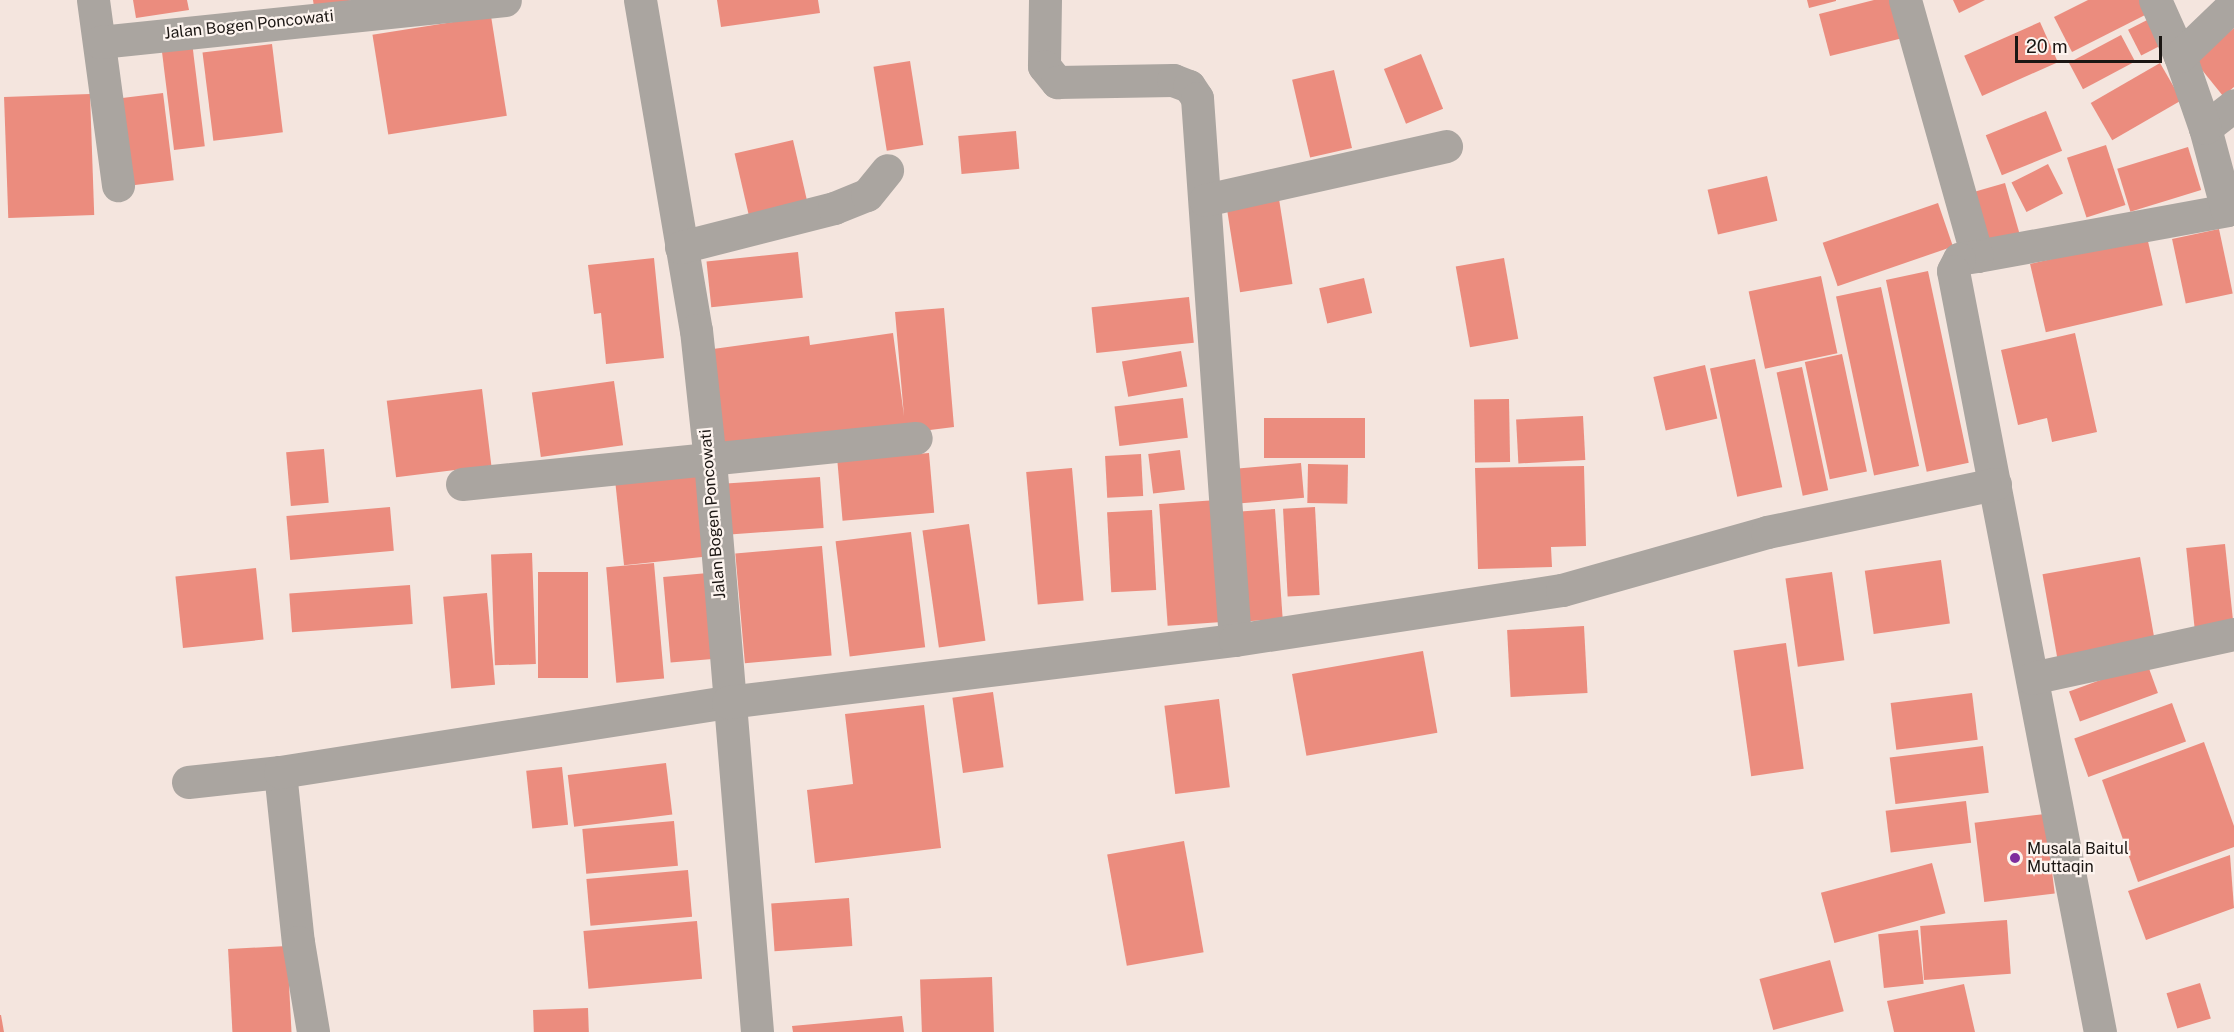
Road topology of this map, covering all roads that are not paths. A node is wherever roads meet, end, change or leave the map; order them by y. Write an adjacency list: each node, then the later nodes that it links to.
1 (93, 0): 9 (street)
2 (505, 0): 8 (street, Jalan Bogen Poncowati)
3 (640, 0): 17 (street, Jalan Bogen Poncowati)
4 (1046, 0): 16 (street)
5 (1905, 0): 18 (street)
6 (2155, 0): 10 (street)
7 (2234, 4): 10 (street)
8 (284, 10): 9 (street, Jalan Bogen Poncowati)
9 (100, 42): 15 (street)
10 (2180, 56): 12 (street)
11 (2234, 105): 12 (street)
12 (2205, 128): 18 (street)
13 (1446, 146): 16 (street)
14 (887, 170): 17 (street)
15 (118, 185)
16 (1204, 200): 24 (street)
17 (681, 247): 20 (street, Jalan Bogen Poncowati)
18 (1977, 256): 21 (street)
19 (916, 438): 20 (street)
20 (710, 460): 22 (street); 26 (street, Jalan Bogen Poncowati)
21 (1995, 483): 24 (street); 25 (street)
22 (462, 484)
23 (2234, 633): 25 (street)
24 (1235, 640): 26 (street)
25 (2032, 678): 31 (street)
26 (728, 702): 27 (street); 30 (street, Jalan Bogen Poncowati)
27 (280, 772): 28 (street); 29 (street)
28 (188, 782)
29 (313, 1032)
30 (757, 1032)
31 (2100, 1032)

